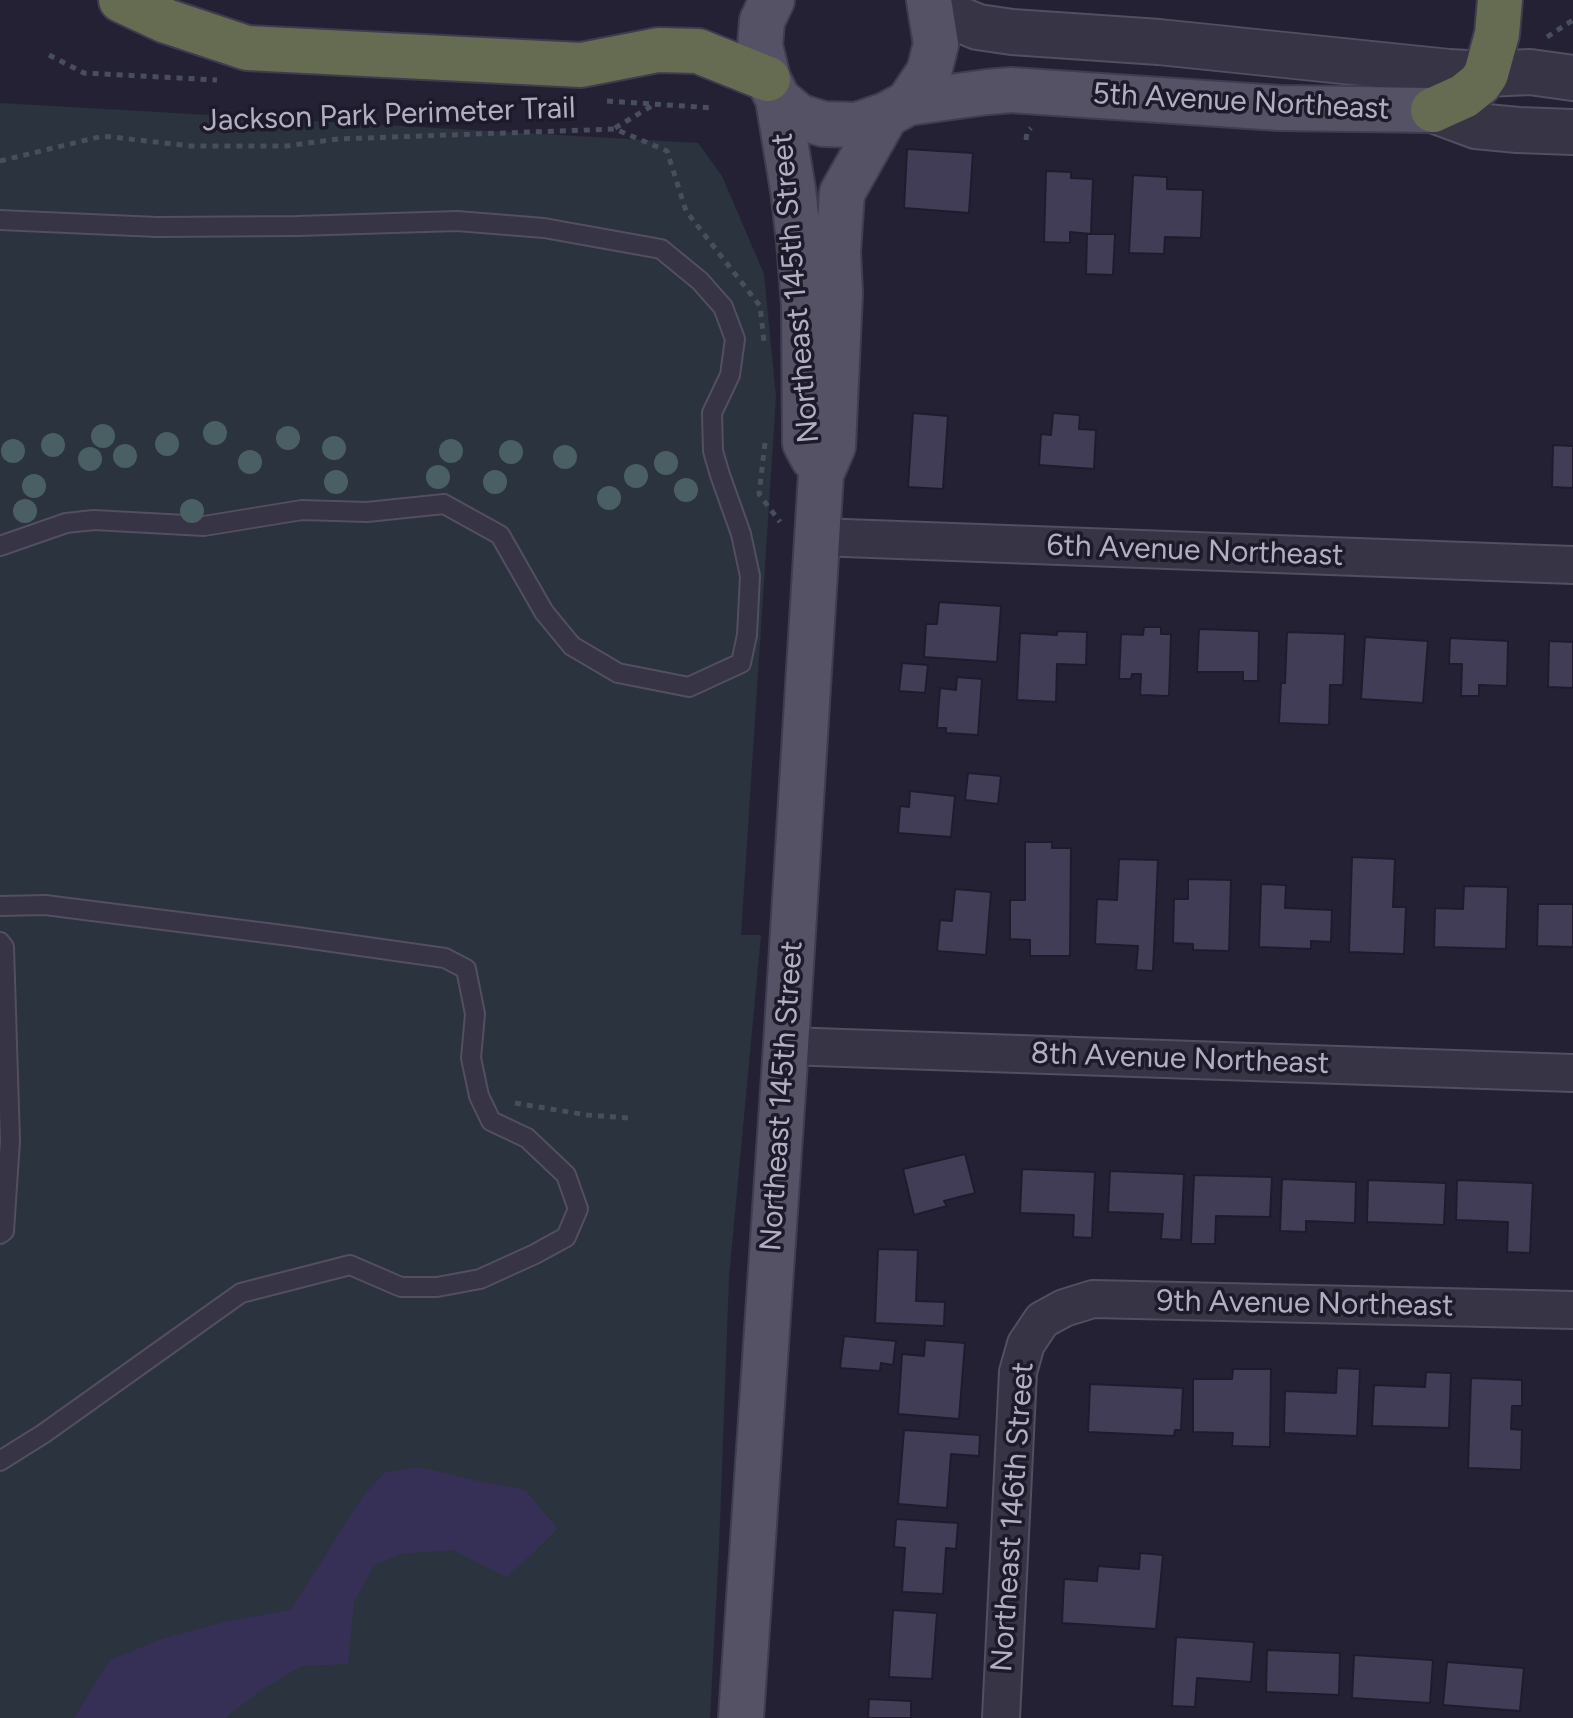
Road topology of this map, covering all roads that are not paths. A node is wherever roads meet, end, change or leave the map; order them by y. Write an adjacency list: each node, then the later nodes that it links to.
1 (121, 0): 7 (highway)
2 (772, 0): 7 (main road, Northeast 145th Street)
3 (1500, 0): 5 (highway)
4 (930, 4): 5 (street, 5th Avenue Northeast); 8 (main road, Northeast 145th Street)
5 (1486, 74): 6 (street, 5th Avenue Northeast); 9 (highway)
6 (1573, 78)
7 (773, 89): 8 (main road, 5th Avenue Northeast); 12 (main road, Northeast 145th Street)
8 (897, 109): 9 (main road, 5th Avenue Northeast); 12 (main road, Northeast 145th Street)
9 (1433, 110): 10 (street, 5th Avenue Northeast)
10 (1573, 132)
11 (0, 220): 14 (lane)
12 (821, 474): 13 (main road, Northeast 145th Street)
13 (818, 537): 15 (street, 6th Avenue Northeast); 18 (main road, Northeast 145th Street)
14 (0, 546)
15 (1573, 565)
16 (0, 906): 23 (lane)
17 (0, 942): 20 (lane)
18 (786, 1046): 19 (street, 8th Avenue Northeast); 24 (main road, Northeast 145th Street)
19 (1573, 1073)
20 (0, 1234)
21 (1573, 1310): 22 (street, 9th Avenue Northeast)
22 (1042, 1320): 25 (street, Northeast 146th Street)
23 (0, 1461)
24 (741, 1718)
25 (1001, 1718)

